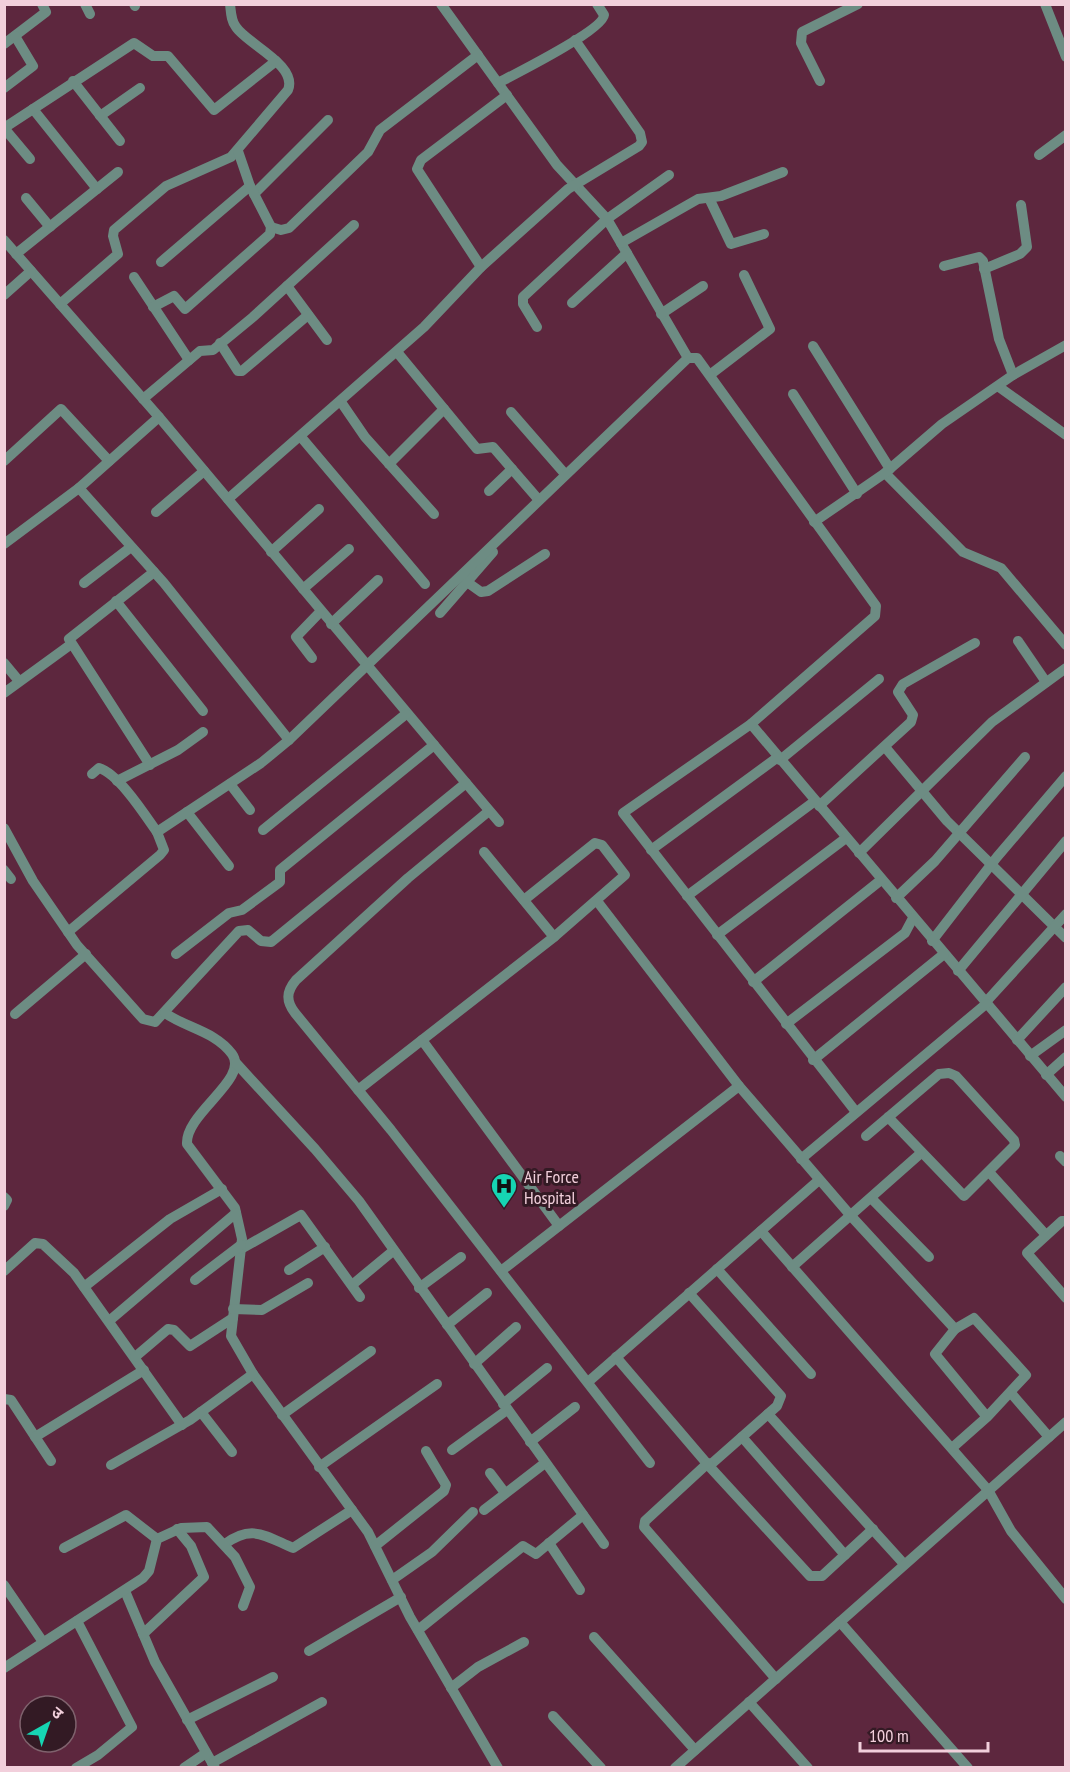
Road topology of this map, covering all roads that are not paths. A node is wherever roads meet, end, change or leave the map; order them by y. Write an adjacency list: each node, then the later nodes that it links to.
1 (230, 4): 12 (street)
2 (441, 4): 10 (street)
3 (597, 4): 8 (street)
4 (858, 4): 14 (street)
5 (1045, 4): 11 (street)
6 (42, 5): 7 (street)
7 (15, 36): 9 (street); 16 (street)
8 (575, 40): 15 (street); 31 (street)
9 (4, 44)
10 (478, 55): 15 (street); 40 (street)
11 (1065, 57)
12 (276, 61): 13 (street); 25 (street)
13 (73, 81): 19 (street); 20 (street)
14 (820, 81)
15 (498, 83): 18 (street)
16 (4, 88)
17 (140, 88): 20 (street)
18 (507, 95): 31 (street); 48 (street)
19 (33, 109): 22 (street); 32 (street)
20 (100, 116): 24 (street)
21 (328, 120): 33 (street)
22 (4, 128): 27 (street)
23 (1065, 135): 26 (street)
24 (120, 141)
25 (238, 151): 33 (street); 57 (street)
26 (1038, 155)
27 (30, 159)
28 (783, 171): 35 (street)
29 (118, 172): 32 (street)
30 (669, 175): 37 (street)
31 (575, 186): 37 (street); 48 (street)
32 (97, 189): 39 (street)
33 (252, 190): 40 (street); 46 (street)
34 (26, 198): 39 (street)
35 (709, 198): 41 (street); 43 (street)
36 (1021, 205): 49 (street)
37 (607, 219): 43 (street); 61 (street)
38 (354, 225): 53 (street)
39 (50, 227): 45 (street)
40 (272, 227): 58 (street)
41 (764, 234)
42 (4, 240): 45 (street)
43 (621, 243): 44 (street)
44 (627, 253): 56 (street); 59 (street)
45 (16, 254): 50 (street)
46 (160, 262)
47 (944, 266): 49 (street)
48 (481, 267): 66 (street)
49 (984, 269): 70 (street)
50 (31, 271): 55 (street); 57 (street)
51 (744, 274): 69 (street)
52 (134, 277): 58 (street)
53 (287, 286): 60 (street); 63 (street)
54 (703, 286): 59 (street)
55 (4, 295)
56 (572, 303)
57 (60, 304): 73 (street)
58 (153, 307): 68 (street)
59 (661, 314): 67 (street)
60 (308, 315): 62 (street); 63 (street)
61 (537, 327)
62 (327, 340)
63 (220, 343): 68 (street)
64 (1065, 345): 70 (street)
65 (813, 346): 85 (street)
66 (397, 352): 74 (street); 75 (street)
67 (688, 358): 69 (street); 86 (street)
68 (189, 360): 73 (street)
69 (711, 375): 95 (street)
70 (1013, 375): 71 (street)
71 (999, 387): 78 (street); 85 (street)
72 (793, 394): 89 (street)
73 (143, 399): 77 (street)
74 (341, 402): 79 (street); 82 (street)
75 (444, 409): 82 (street); 83 (street)
76 (511, 412): 86 (street)
77 (159, 417): 81 (street); 84 (street)
78 (1065, 435)
79 (301, 437): 90 (street); 106 (street)
80 (4, 461): 81 (street)
81 (109, 461): 87 (street)
82 (390, 464): 94 (street)
83 (512, 469): 88 (street); 91 (street)
84 (204, 471): 90 (street); 93 (street)
85 (887, 471): 89 (street); 115 (street)
86 (565, 474): 91 (street)
87 (79, 488): 97 (street); 98 (street)
88 (489, 491)
89 (857, 494): 95 (street)
90 (228, 499): 100 (street)
91 (538, 499): 118 (street)
92 (319, 509): 100 (street)
93 (156, 512)
94 (434, 514)
95 (814, 522): 126 (street)
96 (503, 540): 104 (street)
97 (4, 544)
98 (131, 546): 102 (street); 105 (street)
99 (350, 549): 107 (street)
100 (271, 552): 107 (street)
101 (545, 554): 104 (street)
102 (154, 572): 108 (street); 128 (street)
103 (378, 580): 111 (street)
104 (467, 582): 110 (street)
105 (84, 583)
106 (425, 584)
107 (303, 589): 109 (street)
108 (116, 601): 114 (street); 124 (street)
109 (321, 611): 111 (street); 116 (street)
110 (440, 613)
111 (331, 624): 118 (street)
112 (1018, 641): 122 (street)
113 (975, 643): 130 (street)
114 (70, 645): 121 (street); 133 (street)
115 (1065, 645)
116 (312, 658)
117 (4, 663): 121 (street)
118 (367, 666): 125 (street); 128 (street)
119 (1065, 668): 122 (street)
120 (879, 679): 132 (street)
121 (19, 681): 123 (street)
122 (1046, 682): 139 (street)
123 (4, 693)
124 (203, 711)
125 (406, 714): 129 (street); 146 (street)
126 (751, 724): 132 (street); 151 (street)
127 (203, 732): 133 (street)
128 (289, 740): 138 (street)
129 (434, 746): 137 (street); 171 (street)
130 (885, 747): 139 (street); 140 (street)
131 (1025, 757): 148 (street)
132 (779, 758): 140 (street); 151 (street)
133 (150, 765): 136 (street)
134 (92, 774): 136 (street)
135 (1065, 776): 154 (street)
136 (117, 781): 147 (street)
137 (466, 783): 142 (street); 177 (street)
138 (230, 784): 141 (street); 143 (street)
139 (922, 790): 148 (street); 153 (street)
140 (817, 803): 149 (street); 158 (street)
141 (250, 810)
142 (489, 811): 144 (street); 189 (street)
143 (187, 812): 147 (street); 155 (street)
144 (499, 822)
145 (4, 828): 165 (street)
146 (263, 830)
147 (157, 832): 165 (street)
148 (958, 833): 154 (street); 159 (street)
149 (846, 838): 153 (street); 166 (street)
150 (1065, 841): 157 (street)
151 (651, 850): 158 (street)
152 (484, 852): 160 (street)
153 (859, 854): 156 (street)
154 (990, 866): 157 (street); 169 (street)
155 (229, 867)
156 (881, 880): 159 (street); 174 (street)
157 (1020, 894): 164 (street); 173 (street)
158 (687, 896): 166 (street)
159 (896, 898): 163 (street)
160 (524, 900): 161 (street); 167 (street)
161 (597, 901): 167 (street); 188 (street)
162 (1065, 914): 164 (street)
163 (913, 918): 169 (street); 179 (street)
164 (1054, 927): 168 (street); 176 (street)
165 (68, 932): 170 (street)
166 (717, 935): 174 (street)
167 (554, 937): 181 (street)
168 (1065, 938)
169 (932, 941): 172 (street)
170 (86, 954): 177 (street); 178 (street)
171 (177, 954)
172 (944, 954): 173 (street); 185 (street)
173 (958, 970): 176 (street)
174 (753, 982): 179 (street)
175 (1065, 987): 182 (street)
176 (986, 1003): 182 (street); 191 (street)
177 (165, 1013): 186 (street)
178 (15, 1014)
179 (786, 1024): 185 (street)
180 (1065, 1030): 183 (street)
181 (422, 1040): 189 (street); 205 (street)
182 (1017, 1040): 183 (street)
183 (1030, 1056): 187 (street)
184 (1065, 1058): 187 (street)
185 (813, 1060): 191 (street)
186 (236, 1063): 198 (street); 210 (street)
187 (1046, 1075): 190 (street)
188 (739, 1086): 195 (street); 205 (street)
189 (358, 1090): 217 (street)
190 (1065, 1098)
191 (856, 1112): 195 (street)
192 (888, 1117): 193 (street); 194 (street); 196 (street)
193 (866, 1136)
194 (921, 1153): 196 (street); 200 (street)
195 (801, 1159): 197 (street)
196 (989, 1172): 207 (street)
197 (819, 1180): 203 (street); 206 (street)
198 (222, 1189): 202 (street); 221 (street)
199 (4, 1197): 201 (street)
200 (871, 1198): 203 (street); 212 (street)
201 (4, 1206)
202 (236, 1213): 208 (street); 228 (street)
203 (851, 1216): 213 (street); 231 (street)
204 (1065, 1221): 207 (street)
205 (559, 1226): 217 (street)
206 (760, 1231): 213 (street); 214 (street)
207 (1046, 1235): 226 (street)
208 (241, 1247): 209 (street); 218 (street); 227 (street)
209 (325, 1247): 215 (street); 220 (street)
210 (393, 1251): 220 (street); 222 (street)
211 (460, 1257): 222 (street)
212 (929, 1257)
213 (792, 1268): 256 (street)
214 (717, 1269): 224 (street); 239 (street)
215 (289, 1270)
216 (4, 1271): 221 (street)
217 (501, 1272): 240 (street)
218 (195, 1280)
219 (308, 1283): 227 (street)
220 (352, 1285): 225 (street)
221 (84, 1287): 228 (street)
222 (419, 1288): 229 (street)
223 (487, 1293): 229 (street)
224 (689, 1293): 234 (street); 247 (street)
225 (360, 1297)
226 (1065, 1298)
227 (233, 1314): 233 (street); 238 (street)
228 (109, 1321): 233 (street)
229 (447, 1326): 235 (street)
230 (516, 1327): 235 (street)
231 (955, 1329): 242 (street); 249 (street)
232 (371, 1351): 248 (street)
233 (135, 1357): 237 (street)
234 (616, 1357): 240 (street); 264 (street)
235 (474, 1364): 244 (street)
236 (547, 1368): 244 (street)
237 (144, 1370): 251 (street); 252 (street)
238 (253, 1374): 246 (street); 248 (street)
239 (811, 1374)
240 (588, 1382): 262 (street)
241 (437, 1384): 265 (street)
242 (1011, 1393): 249 (street); 254 (street)
243 (4, 1399): 252 (street)
244 (505, 1407): 255 (street); 257 (street)
245 (575, 1407): 255 (street)
246 (201, 1412): 251 (street); 259 (street)
247 (768, 1414): 253 (street); 272 (street)
248 (282, 1415): 265 (street)
249 (987, 1417): 256 (street)
250 (1065, 1422): 254 (street)
251 (182, 1425): 263 (street)
252 (35, 1437): 260 (street)
253 (742, 1437): 264 (street); 279 (street)
254 (1048, 1437): 267 (street)
255 (530, 1442): 261 (street)
256 (952, 1448): 267 (street)
257 (452, 1450)
258 (426, 1451): 277 (street)
259 (232, 1452)
260 (51, 1461)
261 (545, 1463): 268 (street); 270 (street)
262 (650, 1463)
263 (111, 1465)
264 (709, 1465): 279 (street); 298 (street)
265 (319, 1467): 269 (street)
266 (490, 1473): 268 (street)
267 (988, 1490): 280 (street); 286 (street)
268 (505, 1493): 281 (street)
269 (351, 1510): 275 (street); 277 (street)
270 (583, 1515): 274 (street); 276 (street)
271 (177, 1529): 273 (street); 275 (street); 291 (street)
272 (873, 1529): 279 (street); 280 (street)
273 (157, 1539): 278 (street); 284 (street)
274 (549, 1543): 283 (street); 290 (street)
275 (225, 1544): 287 (street)
276 (604, 1544)
277 (375, 1546): 281 (street)
278 (64, 1548)
279 (845, 1555)
280 (904, 1564): 289 (street)
281 (392, 1580): 285 (street)
282 (4, 1585): 293 (street)
283 (580, 1590)
284 (125, 1591): 288 (street); 291 (street)
285 (400, 1597): 290 (street); 295 (street)
286 (1065, 1599)
287 (243, 1606)
288 (77, 1621): 293 (street); 308 (street)
289 (840, 1622): 298 (street); 307 (street)
290 (418, 1630): 299 (street)
291 (143, 1634): 303 (street)
292 (594, 1637): 304 (street)
293 (43, 1642): 296 (street)
294 (524, 1642): 299 (street)
295 (309, 1651)
296 (4, 1668)
297 (273, 1677): 303 (street)
298 (776, 1679): 301 (street)
299 (451, 1688): 310 (street)
300 (322, 1702): 306 (street)
301 (749, 1702): 304 (street); 313 (street)
302 (553, 1716): 311 (street)
303 (187, 1720): 305 (street)
304 (695, 1750): 312 (street)
305 (206, 1752): 306 (street); 309 (street)
306 (214, 1765)
307 (961, 1765)
308 (75, 1767)
309 (184, 1767)
310 (498, 1767)
311 (601, 1767)
312 (675, 1767)
313 (808, 1767)

